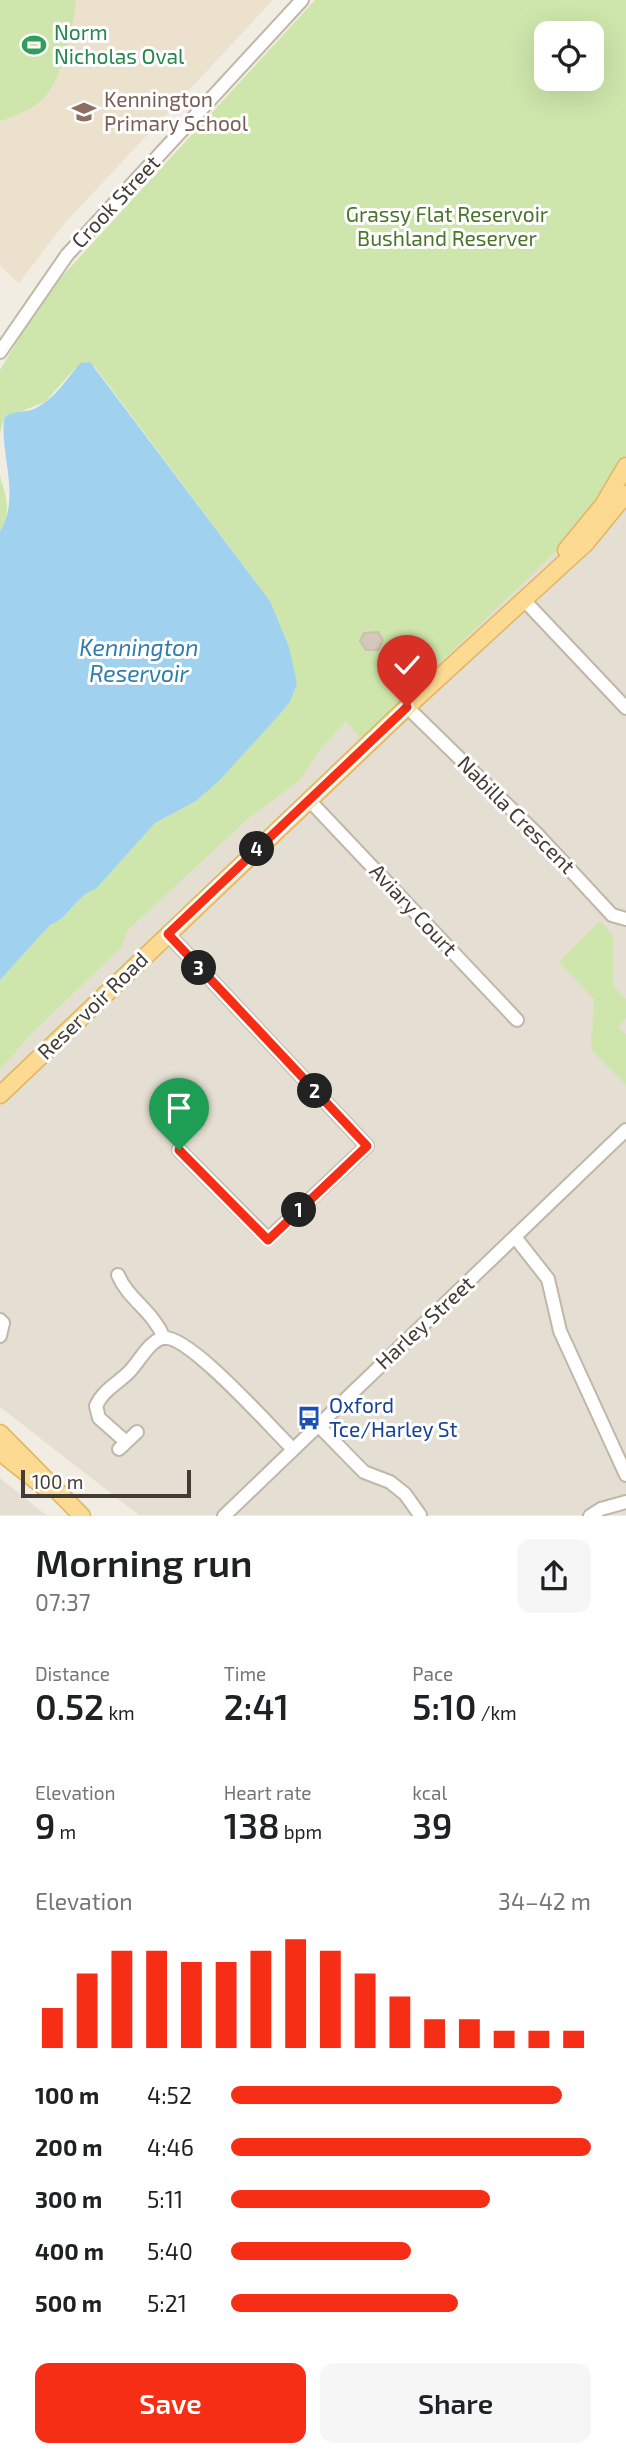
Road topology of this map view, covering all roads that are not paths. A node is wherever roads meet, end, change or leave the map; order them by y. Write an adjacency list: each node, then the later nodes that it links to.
1 (302, 0): 2 (street, Crook Street)
2 (0, 352)
3 (626, 468): 5 (main road, Reservoir Road)
4 (626, 494): 5 (main road, Reservoir Road)
5 (523, 599): 6 (main road, Reservoir Road); 7 (street)
6 (407, 707): 8 (main road, Reservoir Road); 9 (street, Nabilla Crescent)
7 (626, 708)
8 (309, 800): 10 (main road, Reservoir Road); 11 (street, Aviary Court)
9 (626, 919)
10 (168, 934): 12 (main road, Reservoir Road); 14 (street)
11 (517, 1020)
12 (0, 1096)
13 (624, 1136): 15 (street, Harley Street)
14 (179, 1150)
15 (515, 1237): 20 (street, Harley Street); 25 (street)
16 (118, 1275): 19 (street)
17 (0, 1320): 18 (street)
18 (0, 1336)
19 (164, 1338): 21 (street); 23 (street)
20 (317, 1424): 23 (street, Harley Street); 27 (street)
21 (137, 1432)
22 (0, 1433): 28 (main road)
23 (292, 1448): 29 (street, Harley Street)
24 (0, 1452): 28 (main road)
25 (626, 1475)
26 (626, 1502): 30 (street)
27 (423, 1513)
28 (80, 1516)
29 (224, 1516)
30 (590, 1516)

